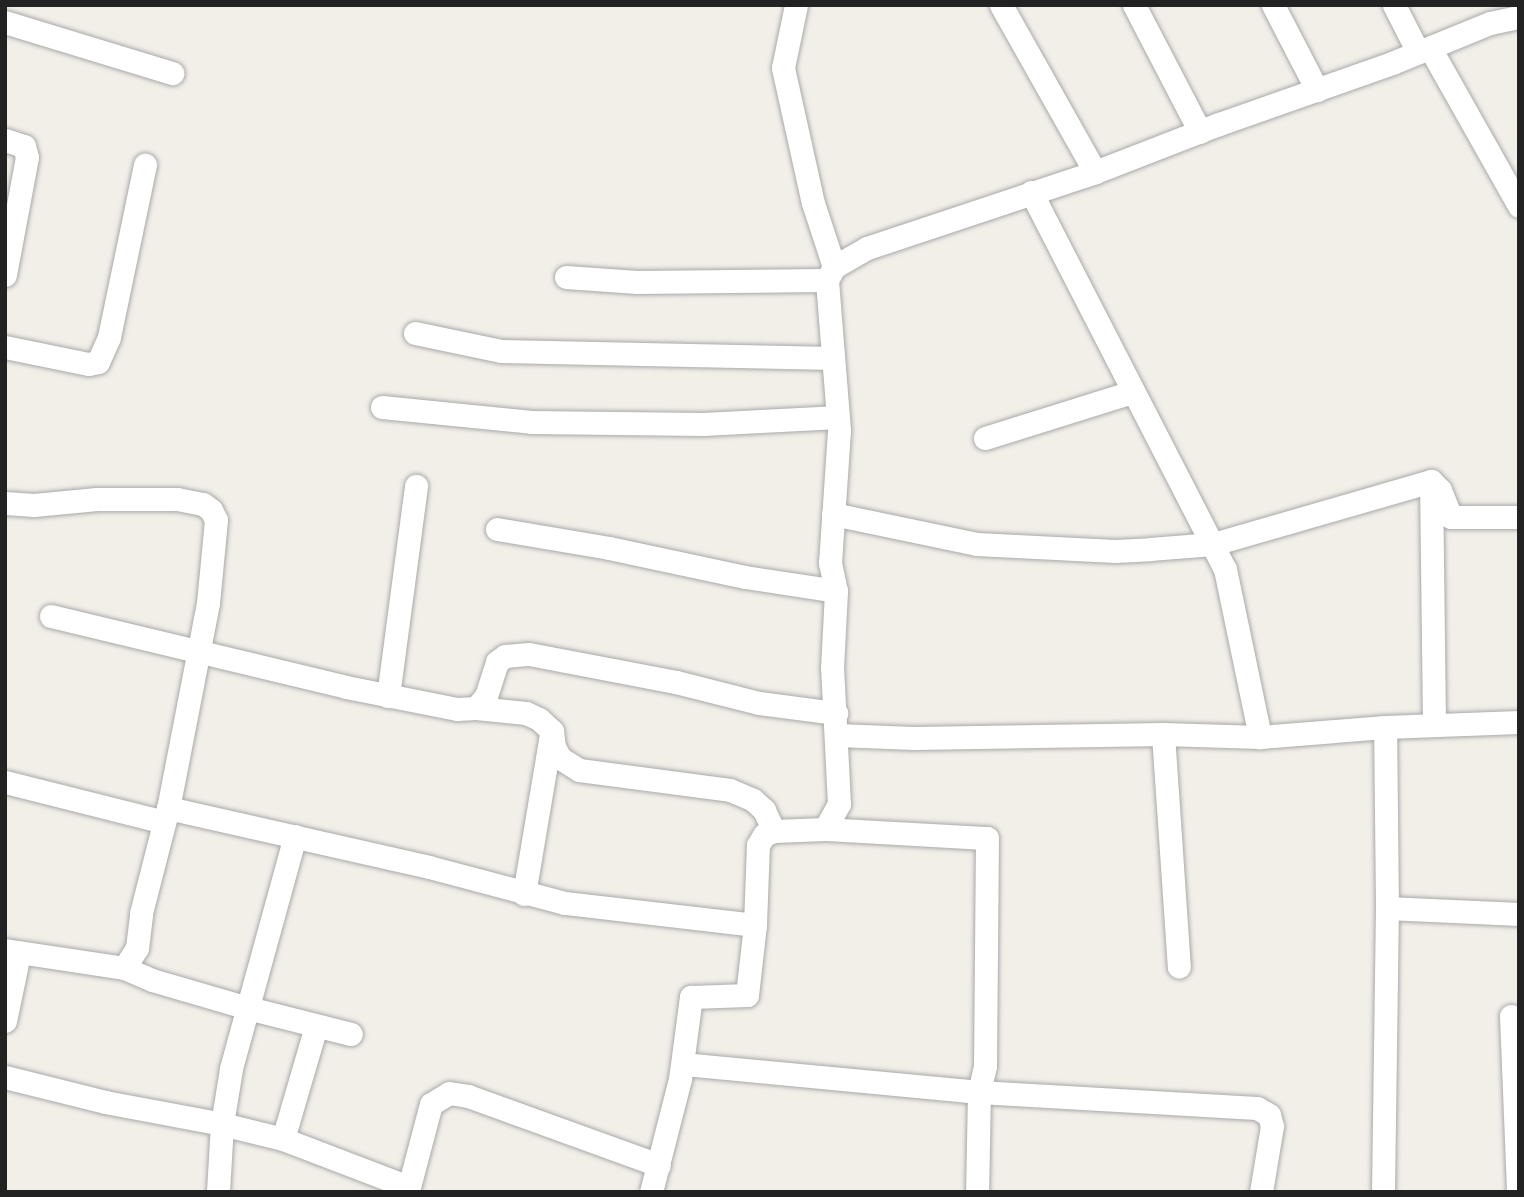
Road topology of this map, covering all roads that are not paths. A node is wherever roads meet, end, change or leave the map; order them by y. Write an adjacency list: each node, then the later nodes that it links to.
1 (796, 5): 17 (street)
2 (1001, 5): 14 (street)
3 (1135, 5): 11 (street)
4 (1273, 5): 10 (street)
5 (1394, 5): 8 (street)
6 (1519, 17): 8 (street)
7 (5, 22): 9 (street)
8 (1424, 50): 10 (street); 16 (street)
9 (172, 73)
10 (1317, 90): 11 (street)
11 (1199, 132): 14 (street)
12 (5, 140): 18 (street)
13 (145, 165): 21 (street)
14 (1095, 173): 15 (street)
15 (1031, 192): 17 (street); 23 (street)
16 (1519, 206)
17 (831, 274): 19 (street); 22 (street)
18 (5, 275)
19 (566, 277)
20 (415, 333): 22 (street)
21 (5, 347)
22 (833, 358): 25 (street)
23 (1132, 392): 26 (street); 33 (street)
24 (382, 407): 25 (street)
25 (838, 417): 30 (street)
26 (985, 438)
27 (1432, 481): 31 (street); 33 (street); 41 (street)
28 (416, 486): 37 (street)
29 (5, 503): 36 (street)
30 (832, 514): 33 (street); 34 (street)
31 (1519, 517)
32 (497, 529): 34 (street)
33 (1213, 544): 45 (street)
34 (836, 591): 40 (street)
35 (51, 616): 36 (street)
36 (200, 652): 37 (street); 47 (street)
37 (388, 696): 38 (street)
38 (476, 708): 40 (street); 43 (street)
39 (1519, 722): 41 (street)
40 (836, 724): 44 (street); 48 (street)
41 (1434, 724): 42 (street)
42 (1385, 727): 45 (street); 52 (street)
43 (552, 731): 49 (street); 51 (street)
44 (1163, 734): 45 (street); 56 (street)
45 (1260, 737)
46 (5, 782): 47 (street)
47 (166, 815): 50 (street); 57 (street)
48 (825, 829): 49 (street); 65 (street)
49 (774, 831): 54 (street)
50 (295, 836): 51 (street); 58 (street)
51 (524, 894): 54 (street)
52 (1387, 908): 53 (street); 74 (street)
53 (1519, 914)
54 (755, 925): 63 (street)
55 (12, 952): 57 (street); 60 (street)
56 (1179, 966)
57 (124, 968): 58 (street)
58 (248, 1008): 61 (street); 66 (street)
59 (1511, 1016): 75 (street)
60 (5, 1021)
61 (316, 1026): 62 (street); 67 (street)
62 (351, 1034)
63 (683, 1064): 65 (street); 68 (street)
64 (5, 1077): 66 (street)
65 (979, 1092): 70 (street); 73 (street)
66 (222, 1124): 67 (street); 71 (street)
67 (283, 1139): 69 (street)
68 (659, 1165): 69 (street); 72 (street)
69 (372, 1184)
70 (985, 1191)
71 (218, 1192)
72 (652, 1192)
73 (1261, 1192)
74 (1383, 1192)
75 (1518, 1192)

